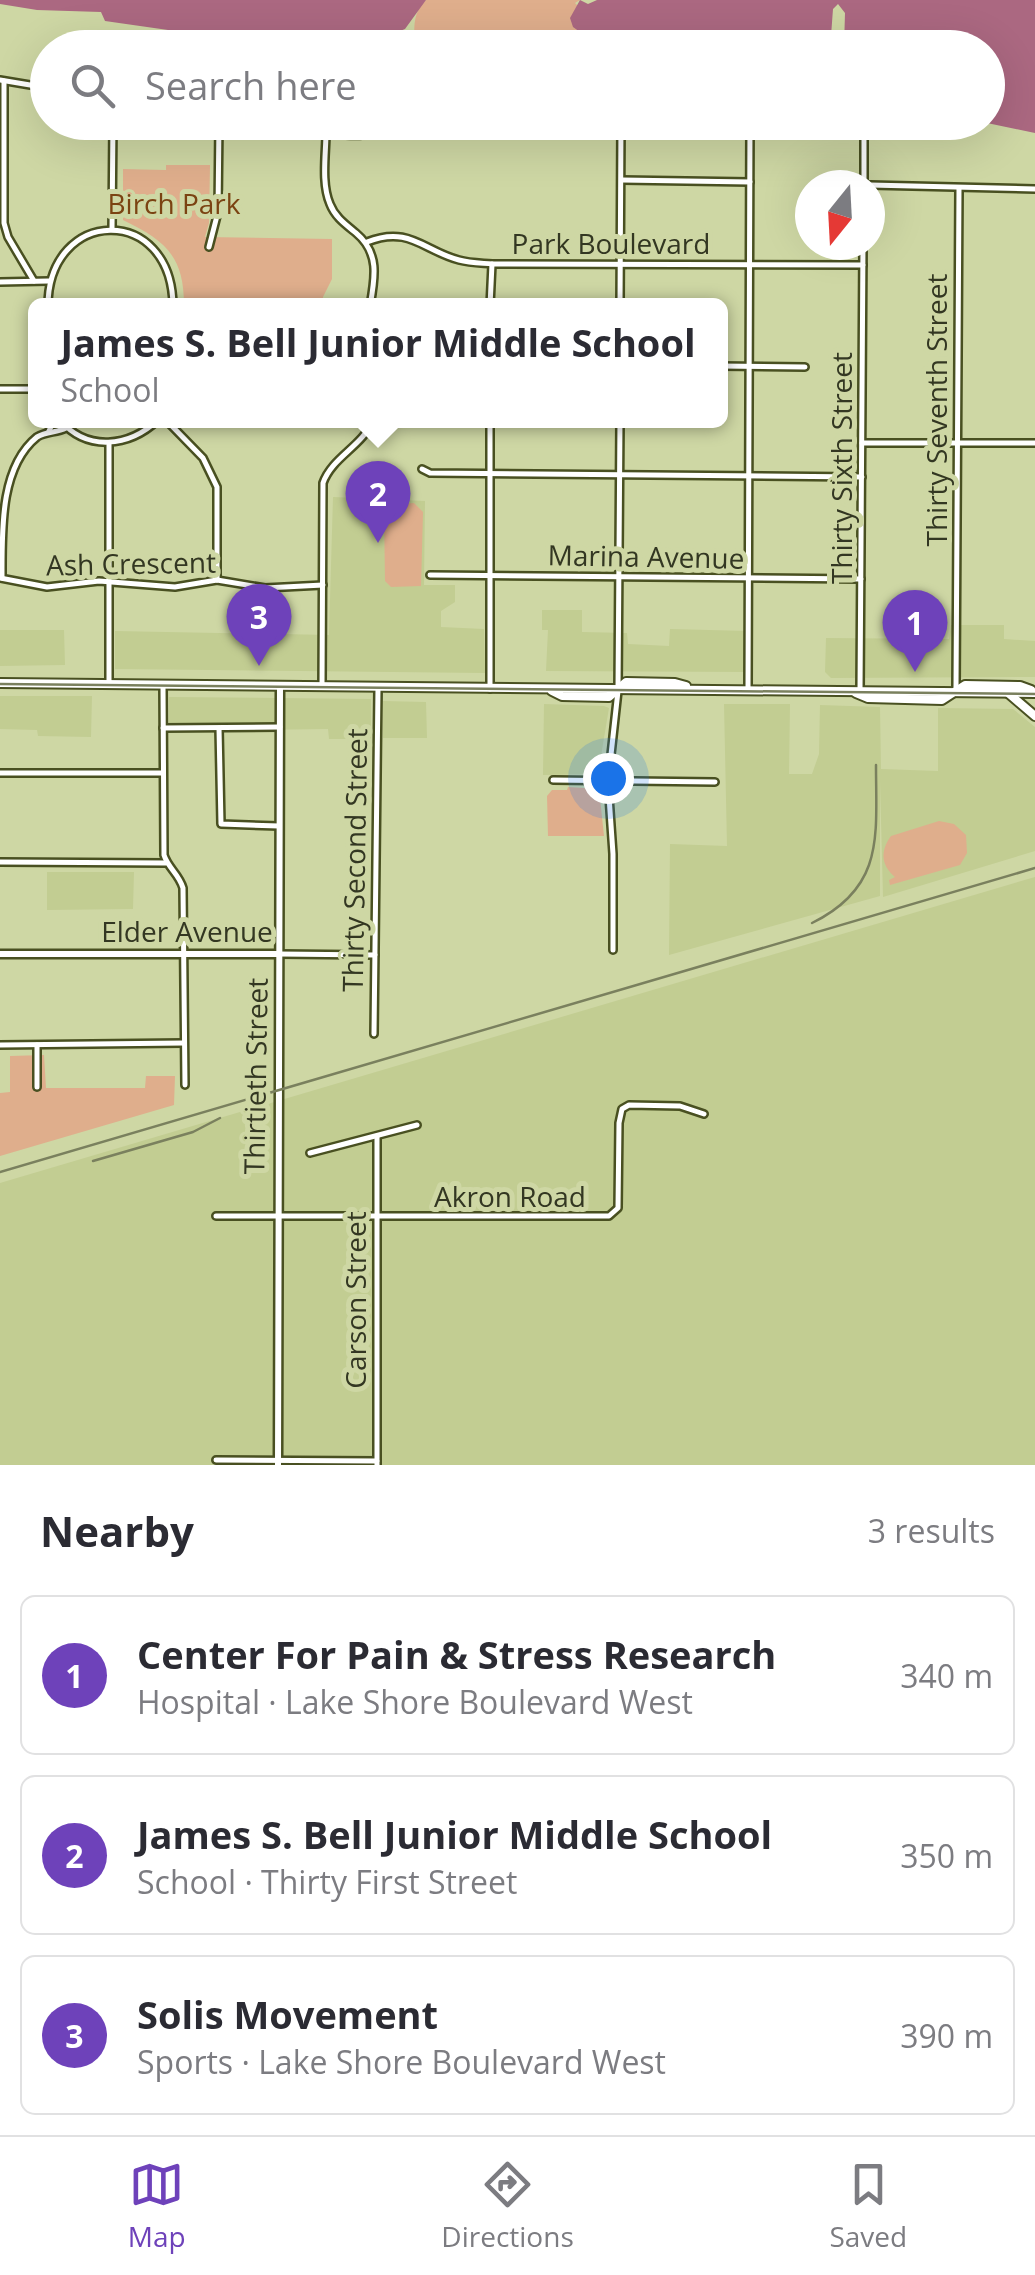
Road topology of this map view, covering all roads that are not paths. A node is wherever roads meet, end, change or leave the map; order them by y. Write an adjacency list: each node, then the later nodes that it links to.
1 (2, 80): 2 (street); 23 (street)
2 (30, 85)
3 (113, 140): 15 (street)
4 (220, 140): 17 (street)
5 (326, 140): 16 (street)
6 (621, 140): 10 (street)
7 (750, 140): 11 (street)
8 (865, 140): 9 (street)
9 (866, 170)
10 (622, 180): 11 (street); 21 (street)
11 (750, 182): 20 (street)
12 (885, 186): 13 (street)
13 (959, 188): 14 (street); 45 (street, Thirty Seventh Street)
14 (1035, 189)
15 (112, 229): 24 (street); 27 (street)
16 (366, 242): 19 (street, Park Boulevard); 28 (street)
17 (209, 247)
18 (863, 260): 22 (street, Thirty Sixth Street)
19 (492, 264): 21 (street, Park Boulevard); 29 (street)
20 (749, 264): 21 (street, Park Boulevard); 22 (street, Park Boulevard); 32 (street)
21 (621, 265): 30 (street)
22 (863, 265): 44 (street, Thirty Sixth Street)
23 (34, 281): 24 (street); 25 (street)
24 (50, 281): 26 (street)
25 (0, 282)
26 (49, 298)
27 (173, 298)
28 (371, 298)
29 (490, 298)
30 (620, 298)
31 (728, 366): 32 (street)
32 (749, 366): 33 (street); 51 (street)
33 (804, 367)
34 (0, 389): 35 (street)
35 (28, 389)
36 (50, 428): 43 (street)
37 (66, 428): 43 (street); 47 (street)
38 (148, 428): 47 (street)
39 (174, 428): 59 (street)
40 (369, 428): 61 (street)
41 (490, 428): 50 (street)
42 (620, 428): 49 (street)
43 (48, 431): 56 (street)
44 (862, 443): 45 (street); 52 (street, Thirty Sixth Street)
45 (957, 443): 46 (street); 72 (street, Thirty Seventh Street)
46 (1035, 443)
47 (109, 444): 60 (street)
48 (422, 469): 50 (street)
49 (620, 472): 50 (street); 51 (street); 55 (street)
50 (491, 473): 54 (street)
51 (748, 475): 52 (street); 57 (street)
52 (862, 477): 58 (street, Thirty Sixth Street)
53 (430, 576): 54 (street, Marina Avenue)
54 (489, 576): 55 (street, Marina Avenue); 68 (street)
55 (618, 576): 57 (street, Marina Avenue); 69 (street)
56 (1, 578): 60 (street, Ash Crescent)
57 (748, 579): 58 (street, Marina Avenue); 70 (street)
58 (861, 579): 71 (street, Thirty Sixth Street)
59 (216, 580): 60 (street, Ash Crescent); 61 (street, Ash Crescent)
60 (108, 582): 63 (street)
61 (323, 585): 66 (street)
62 (0, 683): 63 (main road)
63 (109, 684): 64 (main road)
64 (163, 685): 65 (main road); 77 (street)
65 (280, 686): 66 (main road); 76 (street, Thirtieth Street)
66 (322, 687): 67 (main road)
67 (378, 688): 68 (main road); 91 (street, Thirty Second Street)
68 (490, 689): 69 (main road)
69 (618, 689): 70 (main road); 82 (street)
70 (748, 690): 71 (main road)
71 (855, 691): 72 (main road)
72 (956, 692): 73 (main road); 74 (main road)
73 (1007, 692): 74 (main road); 75 (main road)
74 (1035, 692)
75 (1035, 716)
76 (280, 727): 78 (street); 84 (street, Thirtieth Street)
77 (162, 728): 78 (street); 80 (street)
78 (220, 728): 84 (street)
79 (0, 773): 80 (street)
80 (162, 773): 86 (street)
81 (553, 780): 82 (street)
82 (608, 782): 83 (street); 87 (street)
83 (715, 782)
84 (279, 826): 89 (street, Thirtieth Street)
85 (0, 862): 86 (street)
86 (166, 863): 90 (street)
87 (613, 950)
88 (0, 954): 90 (street, Elder Avenue)
89 (279, 954): 90 (street, Elder Avenue); 91 (street, Elder Avenue); 103 (street, Thirtieth Street)
90 (186, 955): 93 (street)
91 (375, 955): 92 (street, Thirty Second Street)
92 (374, 1034)
93 (184, 1043): 95 (street); 96 (street)
94 (0, 1044): 95 (street)
95 (36, 1044): 97 (street)
96 (184, 1085)
97 (37, 1087)
98 (704, 1114): 104 (street, Akron Road)
99 (417, 1124): 100 (street)
100 (377, 1136): 101 (street); 104 (street, Carson Street)
101 (310, 1153)
102 (216, 1216): 103 (street, Akron Road)
103 (277, 1216): 104 (street, Akron Road); 106 (street, Thirtieth Street)
104 (376, 1218): 107 (street, Carson Street)
105 (216, 1460): 106 (street)
106 (278, 1462): 107 (street)
107 (377, 1463)

